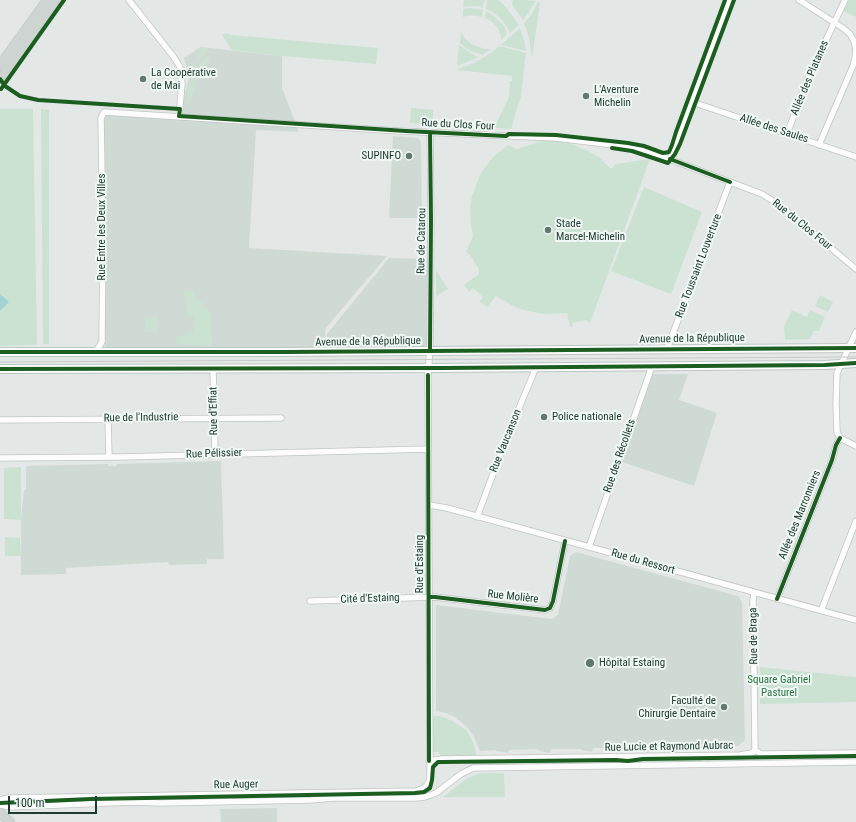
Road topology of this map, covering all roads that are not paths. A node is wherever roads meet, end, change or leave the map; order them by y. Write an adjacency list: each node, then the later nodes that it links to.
1 (47, 0): 8 (main road)
2 (57, 0): 9 (main road)
3 (130, 0): 12 (street)
4 (730, 0): 10 (street)
5 (800, 0): 7 (street)
6 (845, 0): 7 (street, Allée des Platanes)
7 (834, 23): 14 (street, Allée des Platanes); 15 (street)
8 (0, 64)
9 (0, 79)
10 (692, 102): 14 (street, Allée des Saules); 17 (street)
11 (104, 112): 12 (street, Rue du Clos Four); 21 (street, Rue Entre les Deux Villes)
12 (179, 116): 13 (street, Rue du Clos Four)
13 (430, 132): 17 (street, Rue du Clos Four); 24 (street, Rue de Catarou)
14 (787, 134): 15 (street, Allée des Saules)
15 (819, 145): 16 (street, Allée des Saules)
16 (856, 157)
17 (670, 159): 18 (street, Rue du Clos Four)
18 (730, 182): 19 (street, Rue du Clos Four); 23 (street, Rue Toussaint Louverture)
19 (856, 269)
20 (856, 332): 22 (street)
21 (102, 342): 25 (street); 26 (street)
22 (852, 348): 23 (main road, Avenue de la République); 30 (street)
23 (667, 349): 24 (main road, Avenue de la République)
24 (430, 350): 26 (main road, Avenue de la République); 29 (street, Rue de Catarou)
25 (96, 351): 26 (main road, Avenue de la République); 27 (main road, Avenue de la République)
26 (111, 351)
27 (0, 352)
28 (856, 363): 30 (main road)
29 (429, 364): 31 (main road); 33 (main road); 41 (street, Rue d'Estaing)
30 (841, 364): 32 (main road); 39 (street)
31 (533, 366): 32 (main road); 46 (street, Rue Vaucanson)
32 (652, 366): 49 (street, Rue des Récollets)
33 (213, 368): 34 (main road); 35 (street, Rue d'Effiat)
34 (0, 370)
35 (214, 418): 36 (street, Rue de l'Industrie); 37 (street, Rue de l'Industrie); 42 (street, Rue d'Effiat)
36 (281, 418)
37 (108, 419): 38 (street, Rue de l'Industrie); 43 (street)
38 (0, 420)
39 (840, 438): 40 (street); 52 (street, Allée des Marronniers)
40 (856, 446)
41 (428, 449): 42 (street, Rue Pélissier); 45 (street, Rue d'Estaing)
42 (215, 454): 43 (street, Rue Pélissier)
43 (109, 457): 44 (street, Rue Pélissier)
44 (0, 458)
45 (429, 505): 46 (street, Rue du Ressort); 51 (street, Rue d'Estaing)
46 (477, 517): 48 (street, Rue du Ressort)
47 (856, 521): 54 (street)
48 (565, 541): 49 (street, Rue du Ressort); 51 (street, Rue Molière)
49 (588, 547): 50 (street, Rue du Ressort)
50 (754, 593): 52 (street, Rue du Ressort); 56 (street, Rue de Braga)
51 (429, 597): 53 (street, Cité d'Estaing); 58 (street, Rue d'Estaing)
52 (777, 599): 54 (street, Rue du Ressort)
53 (310, 601)
54 (821, 611): 55 (street, Rue du Ressort)
55 (856, 620)
56 (755, 750): 57 (street, Rue Lucie et Raymond Aubrac); 58 (street, Rue Lucie et Raymond Aubrac)
57 (856, 753)
58 (429, 761): 60 (street, Rue Auger)
59 (856, 762): 61 (street)
60 (0, 800)
61 (0, 805)
62 (0, 813): 63 (main road)
63 (10, 822)

